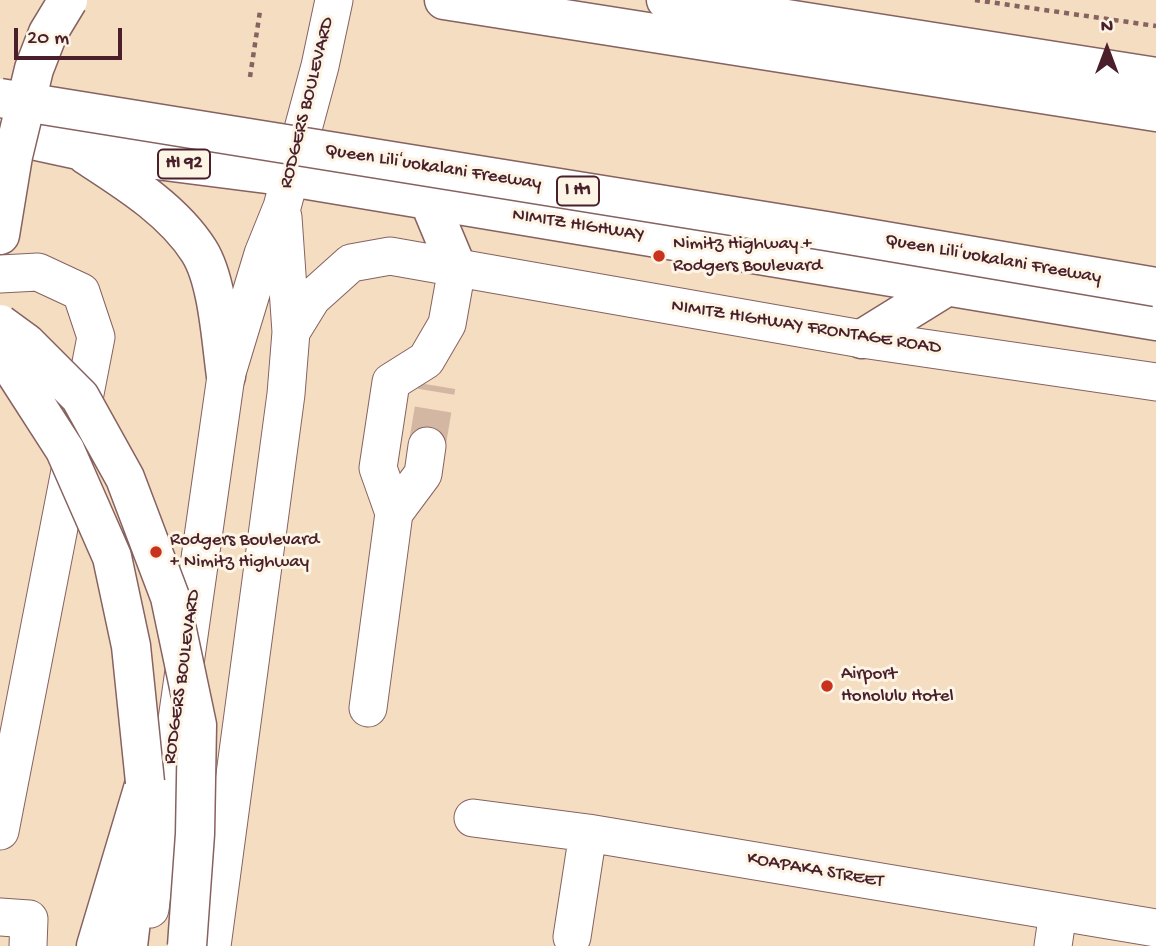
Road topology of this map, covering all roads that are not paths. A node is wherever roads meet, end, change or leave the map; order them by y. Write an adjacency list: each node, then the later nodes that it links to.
1 (68, 0): 12 (main road, bridge)
2 (334, 0): 10 (street, RODGERS BOULEVARD)
3 (444, 0): 7 (main road)
4 (666, 0): 5 (main road)
5 (1156, 77)
6 (0, 98): 16 (main road, Queen Liliʻuokalani Freeway / I H1, bridge)
7 (1156, 112)
8 (0, 133): 9 (main road, NIMITZ HIGHWAY / HI 92)
9 (78, 150): 10 (main road, NIMITZ HIGHWAY / HI 92); 22 (main road)
10 (286, 192): 11 (main road, NIMITZ HIGHWAY / HI 92); 19 (street, RODGERS BOULEVARD); 22 (street, RODGERS BOULEVARD)
11 (429, 201): 13 (main road); 15 (main road, NIMITZ HIGHWAY / HI 92)
12 (0, 235)
13 (457, 268): 19 (street, NIMITZ HIGHWAY FRONTAGE ROAD); 20 (street, NIMITZ HIGHWAY FRONTAGE ROAD); 25 (street)
14 (0, 274): 29 (street)
15 (946, 287): 17 (main road, NIMITZ HIGHWAY / HI 92); 20 (main road)
16 (1156, 287)
17 (1156, 321)
18 (0, 324): 39 (main road, bridge)
19 (291, 332): 40 (street, RODGERS BOULEVARD)
20 (862, 339): 23 (street, NIMITZ HIGHWAY FRONTAGE ROAD)
21 (0, 349): 27 (main road, bridge)
22 (226, 376): 38 (street, RODGERS BOULEVARD)
23 (1156, 382)
24 (427, 446): 25 (street)
25 (394, 513): 26 (street)
26 (369, 708)
27 (145, 782): 36 (main road); 37 (main road)
28 (473, 818): 30 (street, KOAPAKA STREET)
29 (0, 831)
30 (588, 833): 33 (street, KOAPAKA STREET); 34 (street)
31 (0, 917): 35 (street)
32 (1156, 928): 33 (street, KOAPAKA STREET)
33 (1056, 929)
34 (572, 936)
35 (29, 946)
36 (96, 946)
37 (128, 946)
38 (144, 946)
39 (187, 946)
40 (212, 946)

